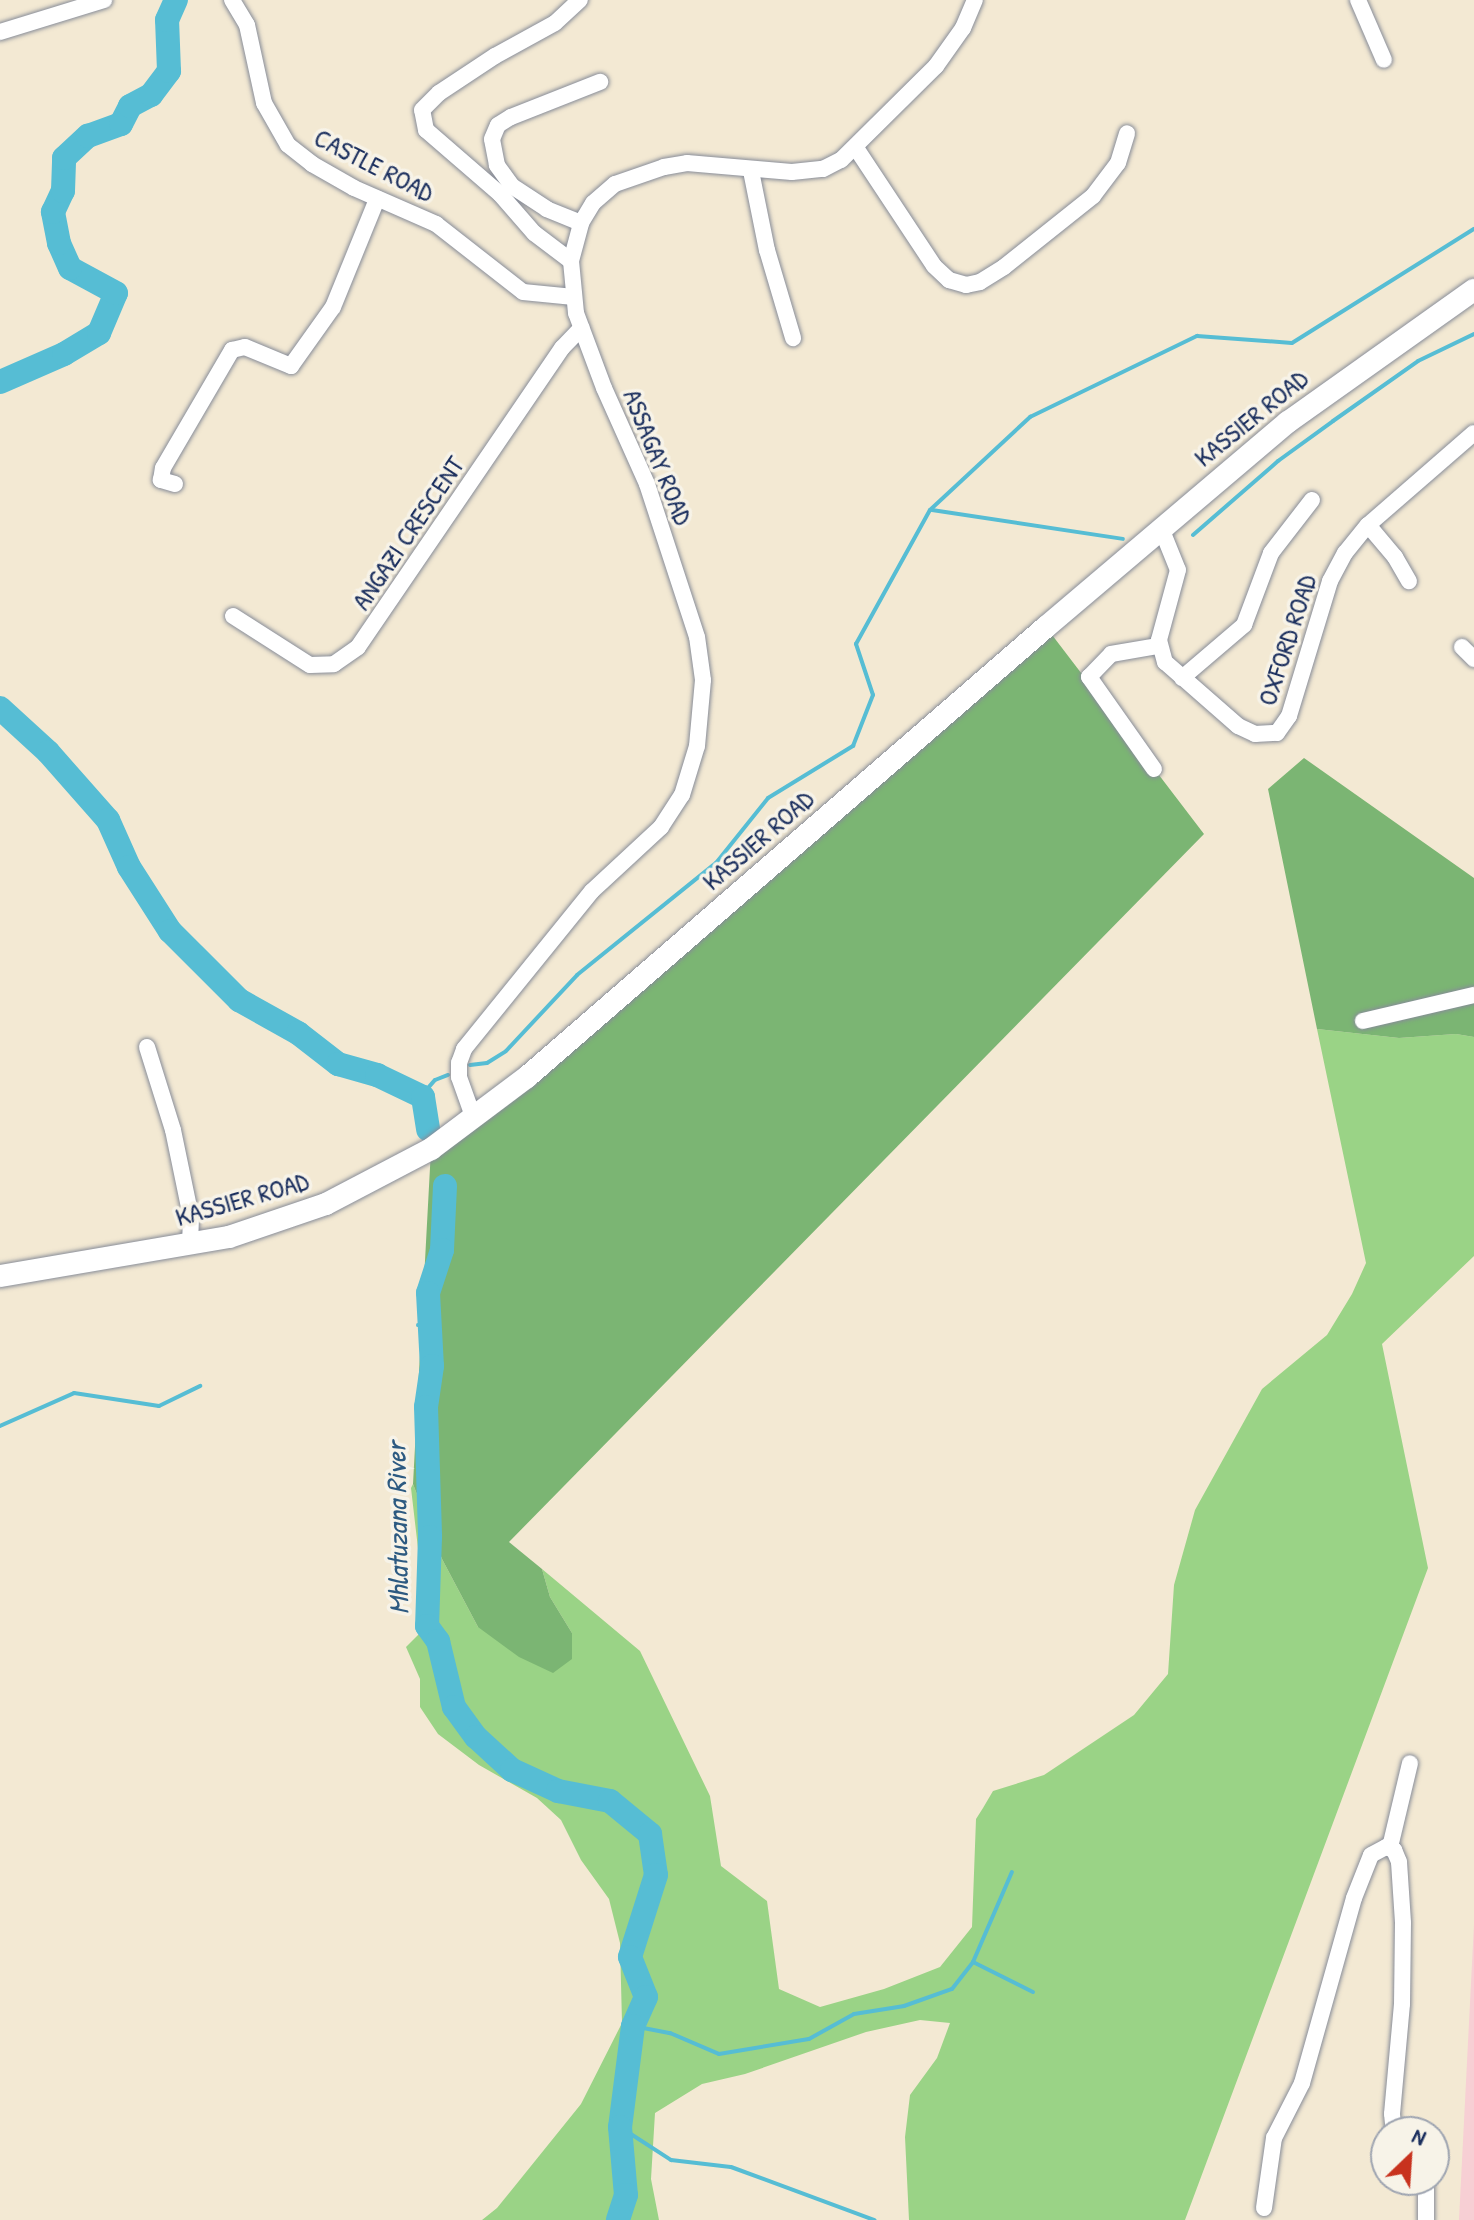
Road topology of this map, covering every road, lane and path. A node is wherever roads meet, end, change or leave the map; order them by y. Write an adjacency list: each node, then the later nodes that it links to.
1 (104, 0): 6 (street)
2 (232, 0): 12 (street, CASTLE ROAD)
3 (580, 0): 14 (street)
4 (975, 0): 10 (street, ASSAGAY ROAD)
5 (1358, 0): 7 (street)
6 (2, 26)
7 (1384, 60)
8 (600, 82): 13 (street)
9 (1127, 133): 10 (street)
10 (856, 148): 11 (street, ASSAGAY ROAD)
11 (751, 171): 13 (street, ASSAGAY ROAD); 18 (street)
12 (377, 199): 16 (street, CASTLE ROAD); 20 (street)
13 (581, 223): 14 (street, ASSAGAY ROAD)
14 (571, 261): 16 (street, ASSAGAY ROAD)
15 (1474, 290): 23 (main road, KASSIER ROAD)
16 (574, 297): 17 (street, ASSAGAY ROAD)
17 (581, 328): 25 (street, ANGAZI CRESCENT); 32 (street, ASSAGAY ROAD)
18 (793, 338)
19 (1474, 433): 22 (street, OXFORD ROAD)
20 (175, 484)
21 (1312, 500): 27 (street)
22 (1368, 525): 24 (street); 27 (street, OXFORD ROAD)
23 (1161, 528): 26 (street); 32 (main road, KASSIER ROAD)
24 (1409, 581)
25 (233, 616)
26 (1158, 646): 27 (street, OXFORD ROAD); 28 (street)
27 (1182, 678)
28 (1154, 769)
29 (1474, 995): 30 (street)
30 (1363, 1021)
31 (147, 1047): 33 (street)
32 (474, 1119): 33 (main road, KASSIER ROAD)
33 (190, 1246): 34 (main road, KASSIER ROAD)
34 (0, 1276)
35 (1410, 1763): 36 (street)
36 (1390, 1847): 37 (street); 39 (street)
37 (1392, 2116)
38 (1426, 2196): 40 (street)
39 (1264, 2208)
40 (1426, 2220)

